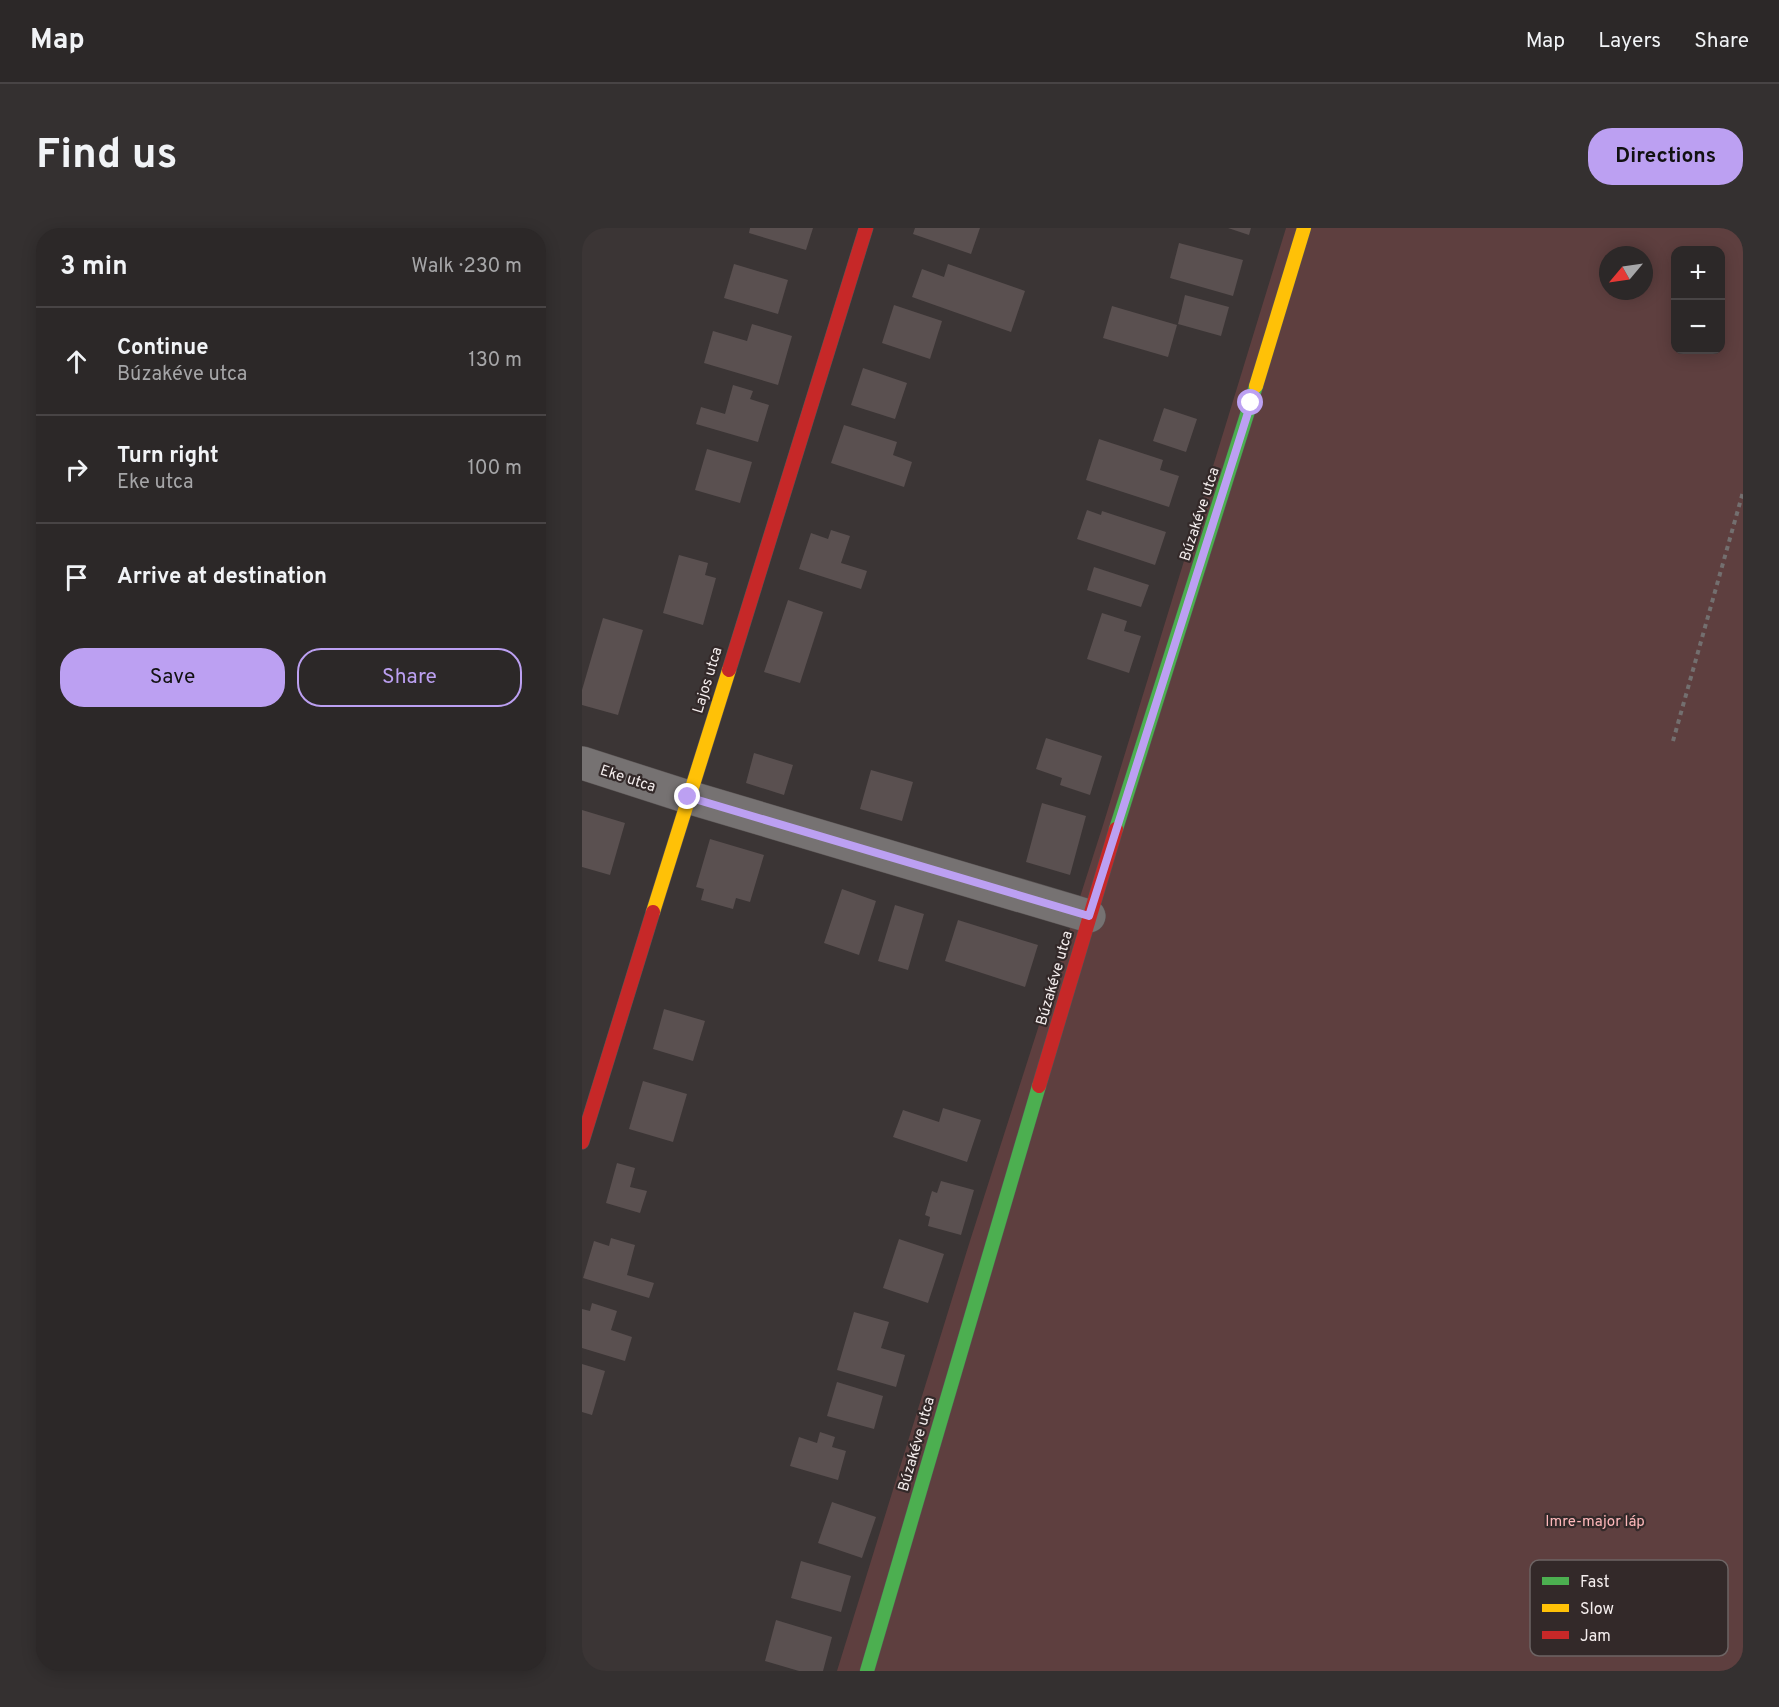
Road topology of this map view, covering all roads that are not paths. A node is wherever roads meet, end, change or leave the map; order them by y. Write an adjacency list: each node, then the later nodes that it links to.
1 (866, 228): 4 (street, Lajos utca)
2 (1304, 228): 5 (street, Búzakéve utca)
3 (582, 763): 4 (street, Eke utca)
4 (688, 797): 5 (street, Eke utca); 6 (street, Lajos utca)
5 (1089, 916): 7 (street, Búzakéve utca)
6 (582, 1142)
7 (867, 1671)

